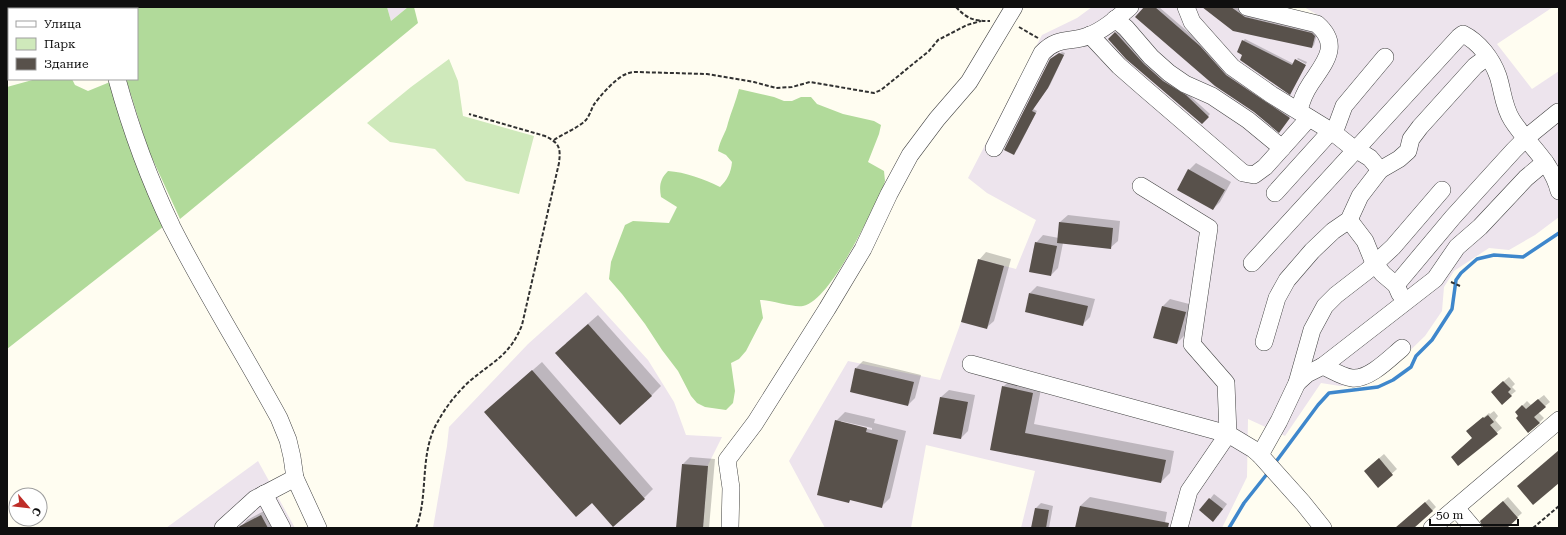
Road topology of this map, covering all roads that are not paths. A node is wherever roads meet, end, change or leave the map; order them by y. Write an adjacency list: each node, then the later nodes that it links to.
1 (1014, 7): 42 (street)
2 (1130, 7): 5 (street)
3 (1186, 7): 11 (street)
4 (1247, 7): 11 (street)
5 (1115, 19): 6 (street); 15 (street)
6 (1090, 35): 14 (street); 15 (street)
7 (1384, 57): 12 (street)
8 (1488, 57): 13 (street); 16 (street); 18 (street)
9 (117, 80): 36 (street)
10 (1558, 112): 13 (street)
11 (1304, 115): 12 (street); 15 (street)
12 (1333, 132): 16 (street); 22 (street)
13 (1526, 138): 17 (street); 26 (street)
14 (994, 148)
15 (1282, 148)
16 (1357, 149): 18 (street); 24 (street)
17 (1545, 162): 21 (street); 27 (street)
18 (1380, 170): 23 (street)
19 (1141, 186): 34 (street)
20 (1442, 190): 25 (street)
21 (1559, 191)
22 (1275, 193)
23 (1349, 220): 25 (street); 28 (street)
24 (1252, 263)
25 (1374, 263): 26 (street); 32 (street)
26 (1396, 285): 27 (street)
27 (1405, 302): 31 (street)
28 (1264, 342)
29 (1402, 348): 31 (street)
30 (971, 364): 34 (street)
31 (1323, 366): 32 (street)
32 (1297, 383): 35 (street)
33 (1559, 420): 38 (street)
34 (1228, 434): 35 (street); 43 (street)
35 (1256, 452): 44 (street)
36 (294, 478): 37 (street); 41 (street)
37 (264, 494): 39 (street); 40 (street)
38 (1456, 508): 45 (street); 46 (street)
39 (223, 528)
40 (282, 528)
41 (318, 528)
42 (730, 528)
43 (1179, 528)
44 (1323, 528)
45 (1432, 528)
46 (1474, 528)

